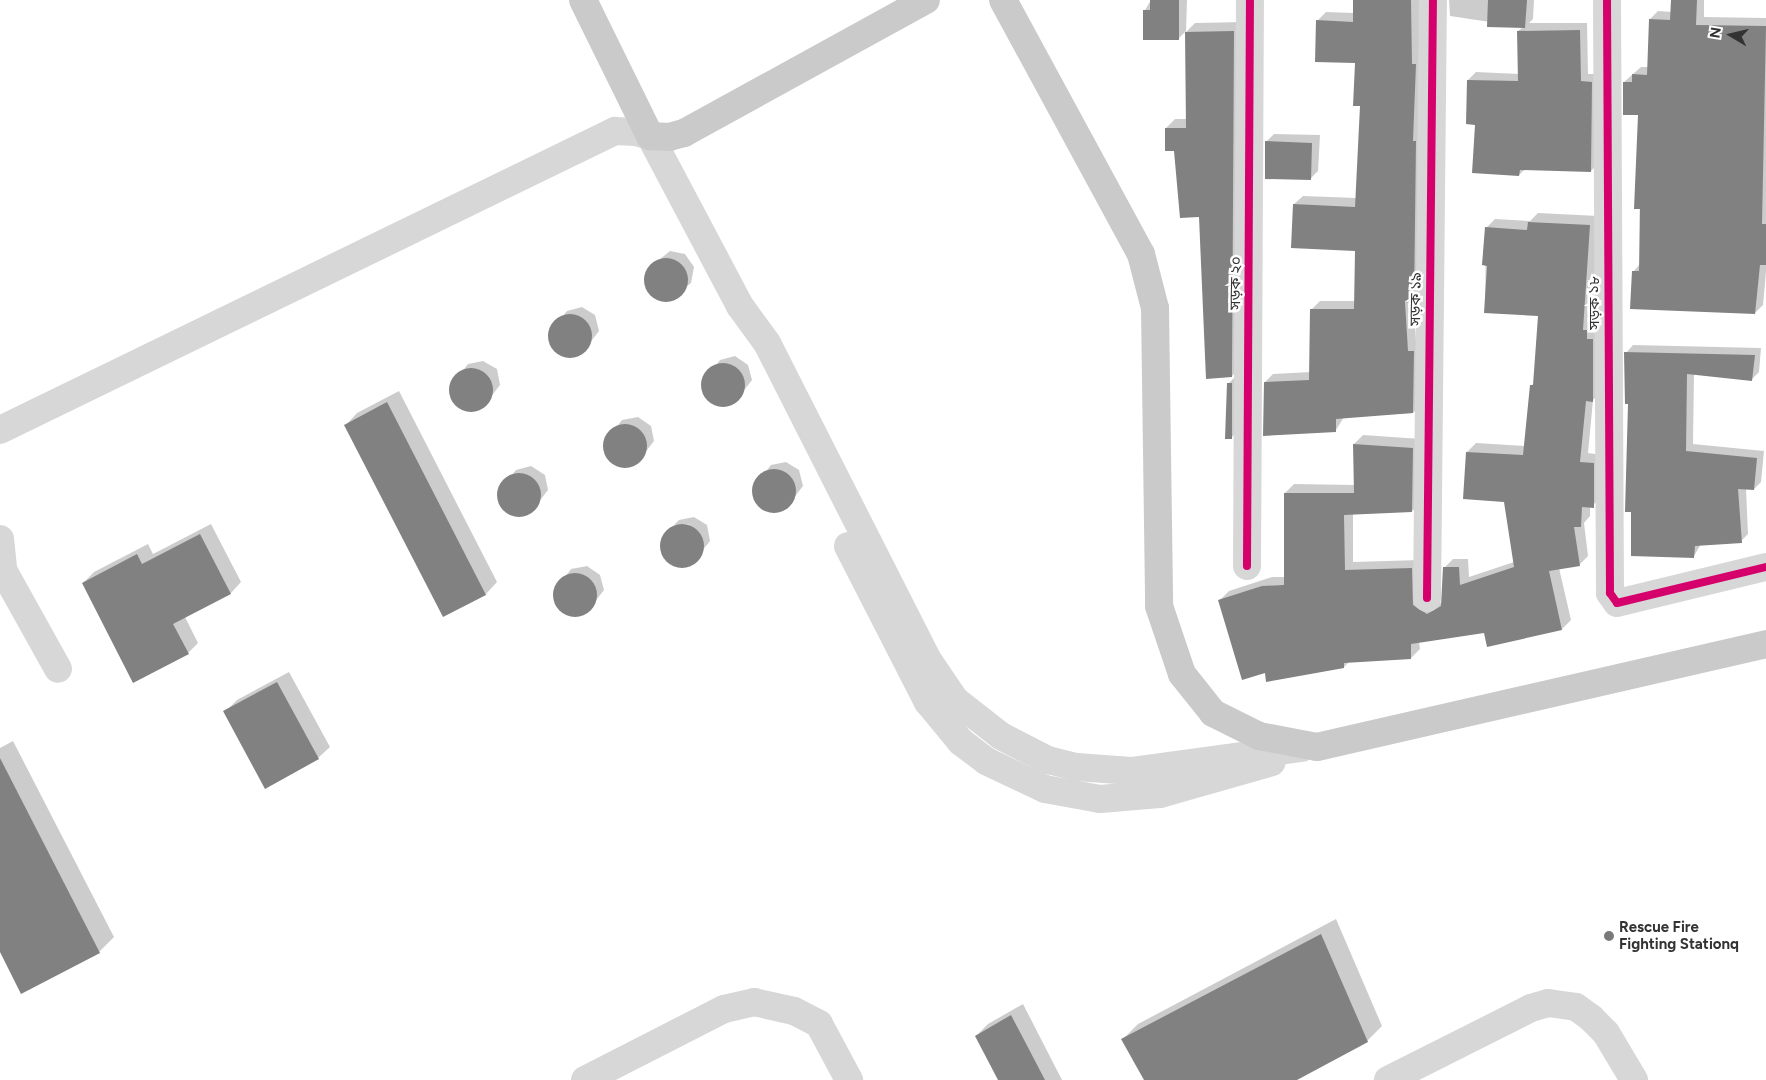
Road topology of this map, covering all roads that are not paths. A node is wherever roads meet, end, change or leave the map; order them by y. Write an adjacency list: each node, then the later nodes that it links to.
1 (583, 0): 7 (main road)
2 (926, 0): 7 (main road)
3 (1002, 0): 16 (main road)
4 (1250, 0): 11 (street, সড়ক ২০)
5 (1433, 0): 13 (street, সড়ক ১৯)
6 (1607, 0): 12 (street, সড়ক ১৮)
7 (650, 136): 8 (street); 9 (street)
8 (740, 306): 17 (street); 17 (street)
9 (0, 430)
10 (0, 539): 15 (street)
11 (1247, 566)
12 (1766, 567)
13 (1427, 598)
14 (1766, 644): 16 (main road)
15 (58, 669)
16 (1318, 747): 17 (street)
17 (1226, 767)
18 (585, 1080): 19 (street)
19 (850, 1080)
20 (1388, 1080): 21 (street)
21 (1634, 1080)

